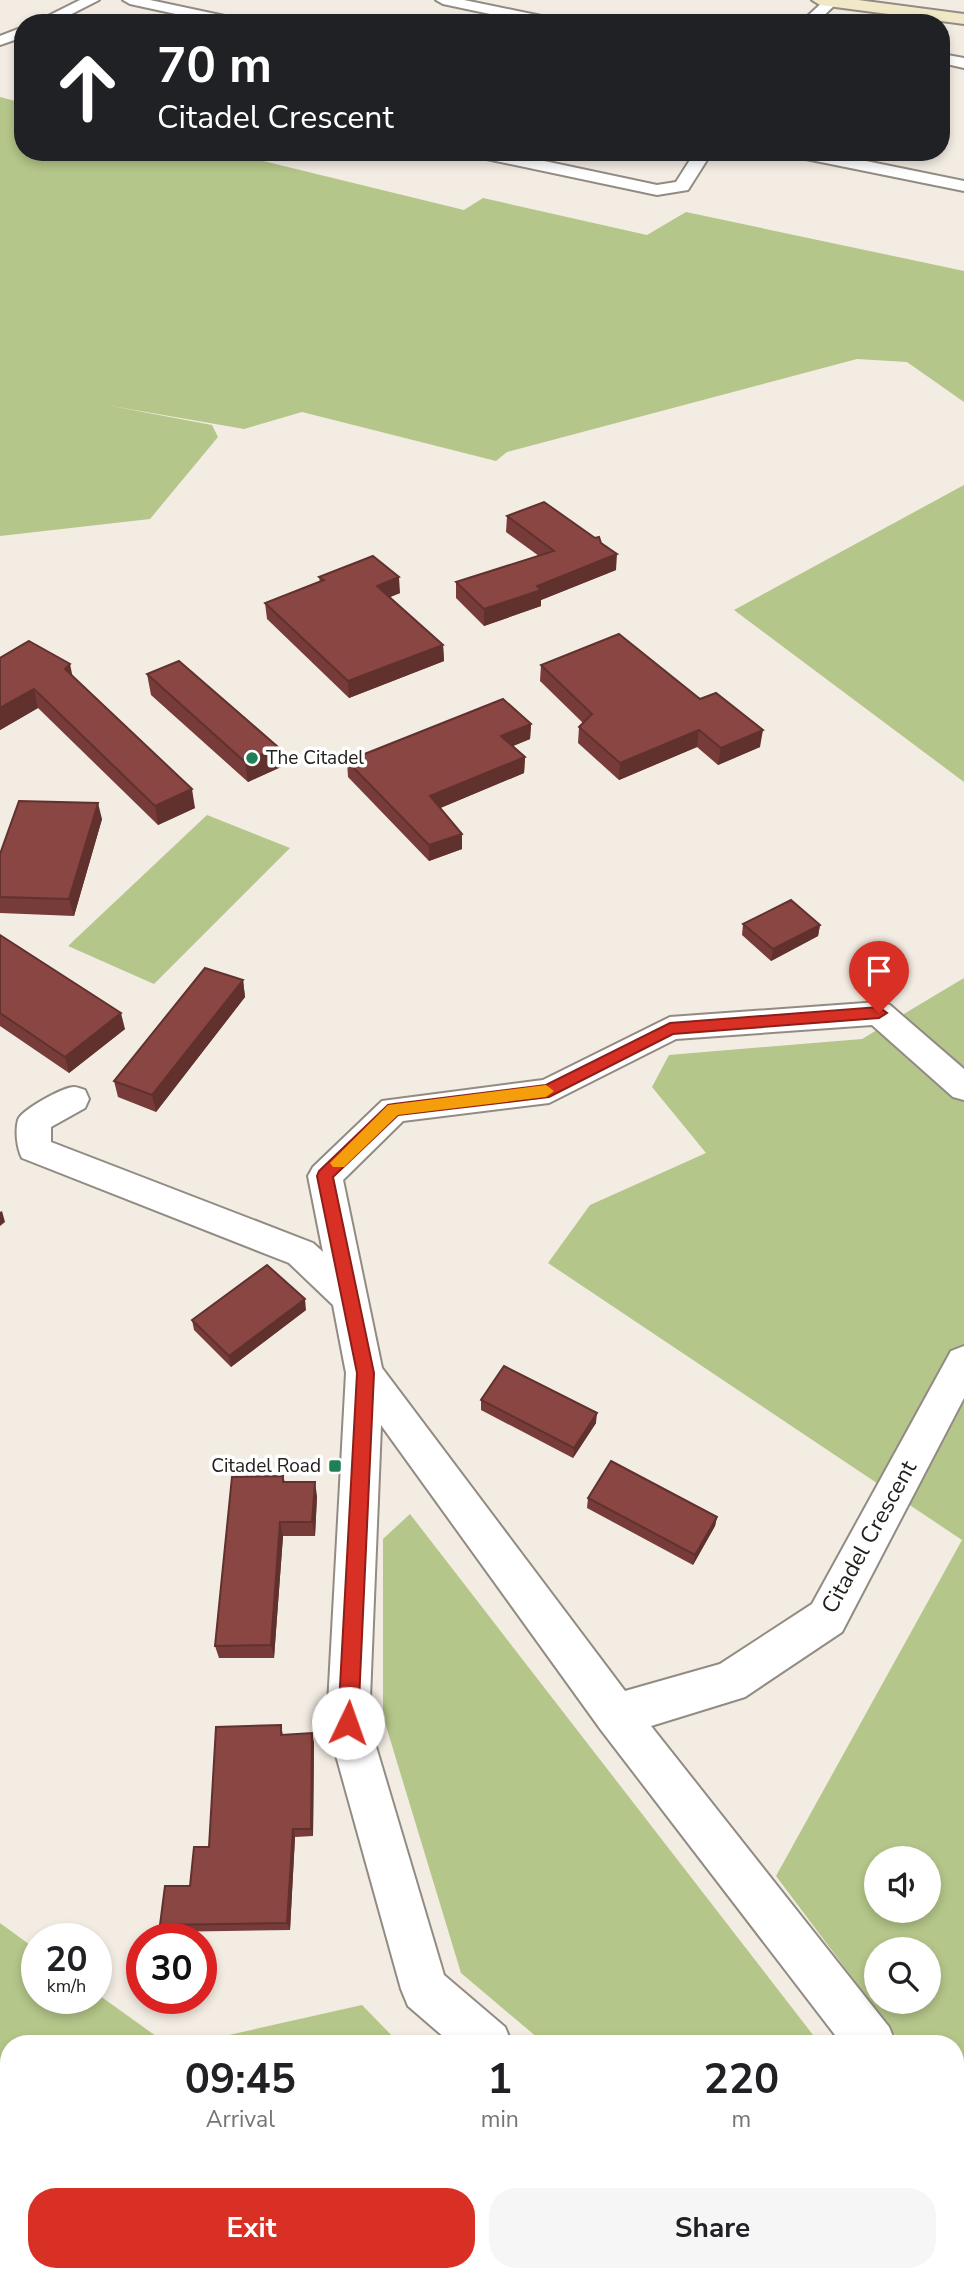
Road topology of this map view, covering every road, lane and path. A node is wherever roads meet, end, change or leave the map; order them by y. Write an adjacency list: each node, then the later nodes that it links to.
1 (92, 0): 8 (street)
2 (130, 0): 9 (street)
3 (443, 0): 7 (street)
4 (508, 0): 7 (street)
5 (825, 1): 6 (main road)
6 (858, 3): 11 (main road)
7 (492, 10): 10 (street)
8 (61, 14)
9 (196, 14)
10 (512, 14)
11 (931, 14)
12 (520, 161): 13 (street)
13 (698, 161)
14 (840, 161): 15 (street)
15 (964, 186)
16 (964, 1088): 18 (street)
17 (73, 1099): 18 (street)
18 (350, 1298): 20 (street)
19 (964, 1362): 21 (street, Citadel Crescent)
20 (365, 1373): 21 (street); 22 (street)
21 (616, 1715): 23 (street)
22 (478, 2035)
23 (865, 2035)

